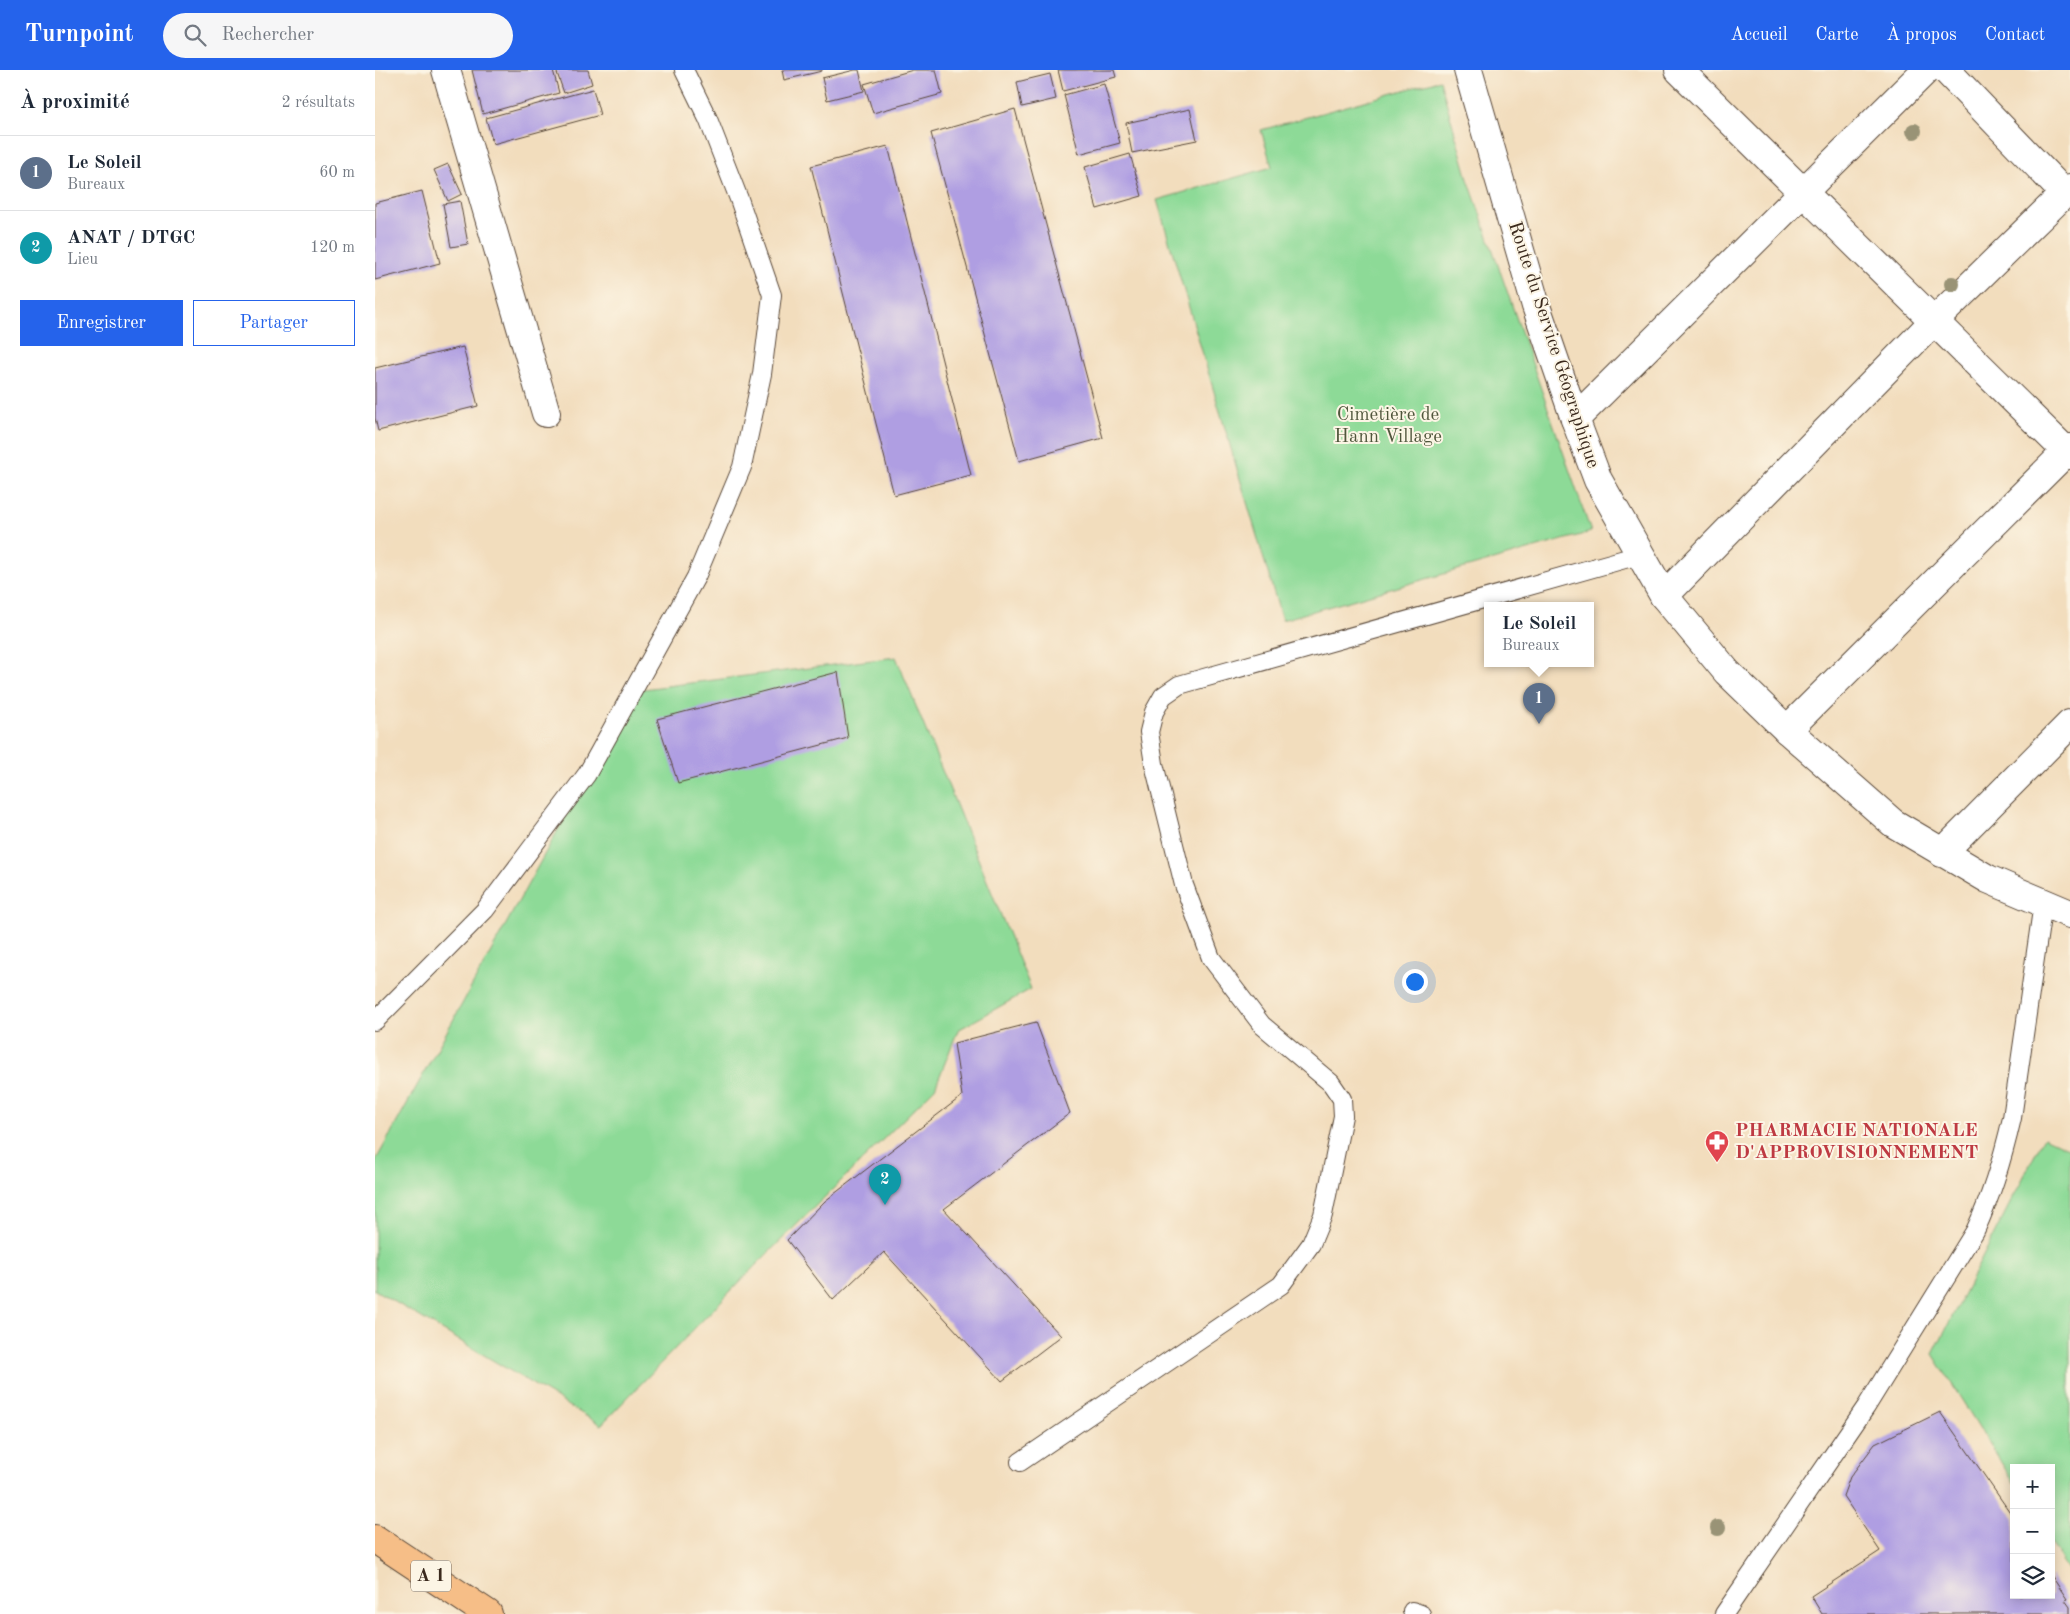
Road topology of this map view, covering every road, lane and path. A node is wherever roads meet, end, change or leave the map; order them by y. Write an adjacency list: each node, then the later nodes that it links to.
1 (446, 70): 10 (street)
2 (684, 70): 20 (lane)
3 (1468, 70): 11 (street, Route du Service Géographique)
4 (1679, 70): 8 (street)
5 (1926, 70): 8 (street)
6 (1946, 70): 7 (street)
7 (2067, 191): 9 (street)
8 (1803, 192): 9 (street); 11 (street)
9 (1934, 321): 12 (street); 14 (street)
10 (546, 413)
11 (1575, 419): 13 (street, Route du Service Géographique)
12 (2069, 451): 16 (street)
13 (1639, 555): 14 (street, Route du Service Géographique); 21 (lane)
14 (1664, 596): 16 (street, Route du Service Géographique)
15 (2070, 724): 17 (street)
16 (1787, 730): 17 (street, Route du Service Géographique)
17 (1942, 853): 18 (street, Route du Service Géographique)
18 (2043, 903): 19 (street, Route du Service Géographique); 24 (lane)
19 (2070, 914)
20 (375, 1021)
21 (1020, 1462)
22 (375, 1539): 23 (highway, A 1)
23 (487, 1614)
24 (1724, 1614)

